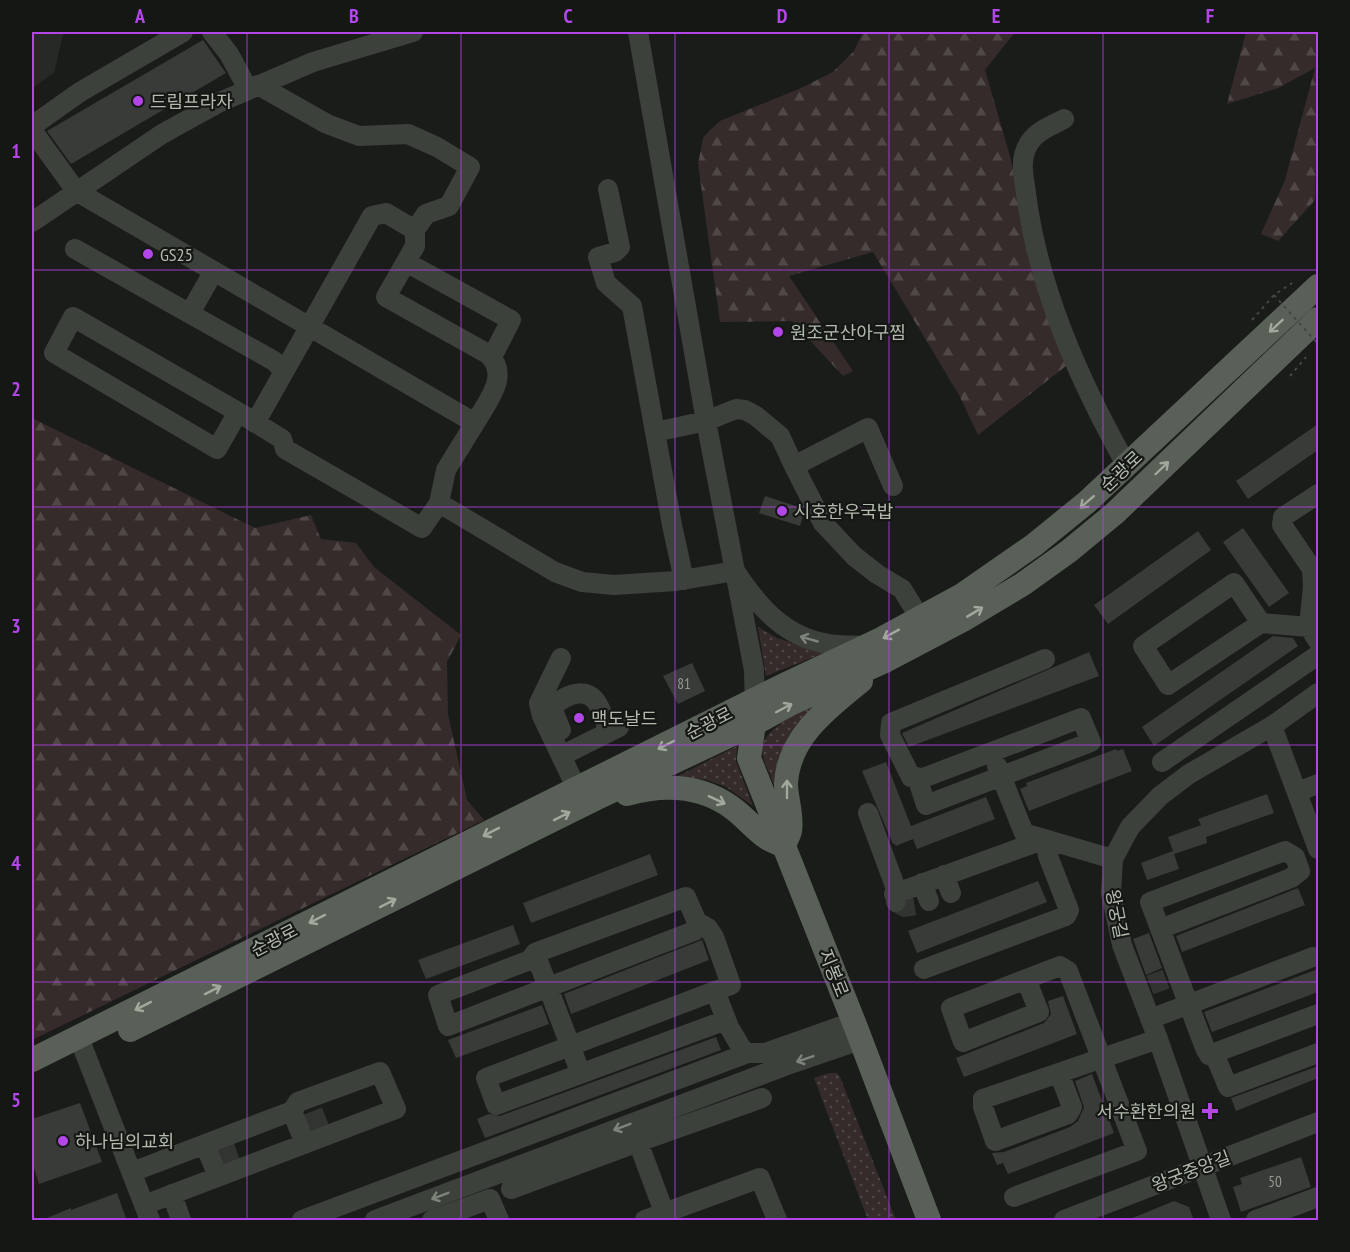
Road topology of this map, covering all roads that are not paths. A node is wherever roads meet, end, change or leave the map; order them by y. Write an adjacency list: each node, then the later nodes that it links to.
1 (183, 32): 7 (street)
2 (212, 32): 5 (street)
3 (413, 32): 5 (street)
4 (638, 32): 23 (street)
5 (253, 87): 10 (street); 12 (street)
6 (1064, 119): 28 (street)
7 (32, 126)
8 (32, 130): 10 (street)
9 (608, 189): 26 (street)
10 (76, 191): 11 (street); 15 (street)
11 (32, 222)
12 (415, 230): 14 (street); 19 (street)
13 (75, 249): 17 (street)
14 (406, 262): 20 (street); 20 (street)
15 (214, 271): 17 (street); 19 (street)
16 (1309, 282): 28 (main road, 순광로, one-way to 28)
17 (190, 313): 21 (street)
18 (1318, 319): 41 (main road, 순광로, one-way to 18)
19 (310, 327): 21 (street); 25 (street)
20 (492, 357): 25 (street)
21 (284, 371): 24 (street)
22 (238, 412): 22 (street); 24 (street)
23 (706, 421): 26 (street); 27 (street); 33 (street)
24 (255, 423): 31 (street)
25 (475, 423): 31 (street)
26 (655, 432): 34 (street)
27 (794, 466): 29 (street); 35 (street)
28 (1126, 466): 35 (main road, 순광로, one-way to 35)
29 (893, 486)
30 (1318, 494): 32 (street)
31 (439, 503): 34 (street)
32 (1315, 567): 37 (street)
33 (735, 572): 34 (street); 38 (street, one-way to 33); 44 (street)
34 (684, 580)
35 (920, 618): 38 (main road, 순광로, one-way to 38)
36 (1261, 623): 36 (street); 37 (street)
37 (1316, 639): 50 (street)
38 (867, 646): 44 (main road, 순광로)
39 (561, 658): 49 (street)
40 (1045, 659): 52 (street)
41 (887, 660): 45 (main road, 순광로, one-way to 41); 58 (main road, one-way to 41)
42 (581, 680): 47 (street)
43 (1318, 693): 46 (street, 왕궁길)
44 (756, 699): 45 (street); 55 (main road, 순광로, one-way to 55)
45 (754, 724): 55 (main road, 순광로); 58 (main road, 지봉로)
46 (1272, 726): 54 (street); 60 (street, 왕궁길)
47 (609, 731): 49 (street); 49 (street)
48 (990, 752): 51 (street); 51 (street); 52 (street)
49 (566, 753): 55 (street)
50 (1162, 762)
51 (1002, 776): 52 (street); 57 (street)
52 (917, 777)
53 (1318, 784): 54 (street)
54 (1297, 792): 59 (street)
55 (588, 793): 58 (main road, one-way to 58); 75 (main road, 순광로)
56 (868, 813): 57 (street)
57 (1045, 839): 60 (street); 65 (street)
58 (784, 846): 73 (main road, 지봉로)
59 (1318, 849)
60 (1113, 859): 71 (street, 왕궁길)
61 (697, 922): 63 (street); 67 (street); 68 (street)
62 (1160, 929): 62 (street); 69 (street)
63 (535, 953): 67 (street); 67 (street)
64 (1313, 957): 69 (street)
65 (924, 969)
66 (1026, 979): 80 (street)
67 (549, 987): 76 (street)
68 (715, 991): 72 (street); 76 (street)
69 (1189, 1004): 71 (street); 79 (street)
70 (1318, 1014): 79 (street)
71 (1150, 1019): 74 (street, 왕궁길)
72 (726, 1020): 77 (street); 83 (street)
73 (857, 1031): 77 (street); 100 (street, one-way to 100); 105 (main road, 지봉로)
74 (1158, 1039): 80 (street); 89 (street, 왕궁길)
75 (82, 1045): 81 (main road, 순광로); 84 (main road, 순광로); 90 (street)
76 (570, 1046): 83 (street); 83 (street)
77 (748, 1053): 99 (street)
78 (1318, 1053): 79 (street)
79 (1209, 1055)
80 (1103, 1058): 82 (street); 93 (street)
81 (32, 1060)
82 (1059, 1073): 82 (street)
83 (581, 1074)
84 (32, 1077)
85 (762, 1098): 87 (street)
86 (1318, 1122): 89 (street, 왕궁중앙길)
87 (638, 1142): 91 (street); 97 (street)
88 (213, 1160): 88 (street); 90 (street); 92 (street)
89 (1202, 1167): 106 (street, 왕궁중앙길); 107 (street, 왕궁길)
90 (132, 1172): 96 (street)
91 (511, 1188)
92 (172, 1194): 96 (street); 98 (street)
93 (1014, 1197)
94 (1318, 1197): 108 (street)
95 (691, 1212): 97 (street); 104 (street)
96 (147, 1213)
97 (666, 1217): 103 (street)
98 (181, 1221)
99 (302, 1221)
100 (375, 1221)
101 (432, 1221): 102 (street)
102 (500, 1221)
103 (645, 1221)
104 (777, 1221)
105 (929, 1221)
106 (1064, 1221)
107 (1221, 1221)
108 (1256, 1221)

